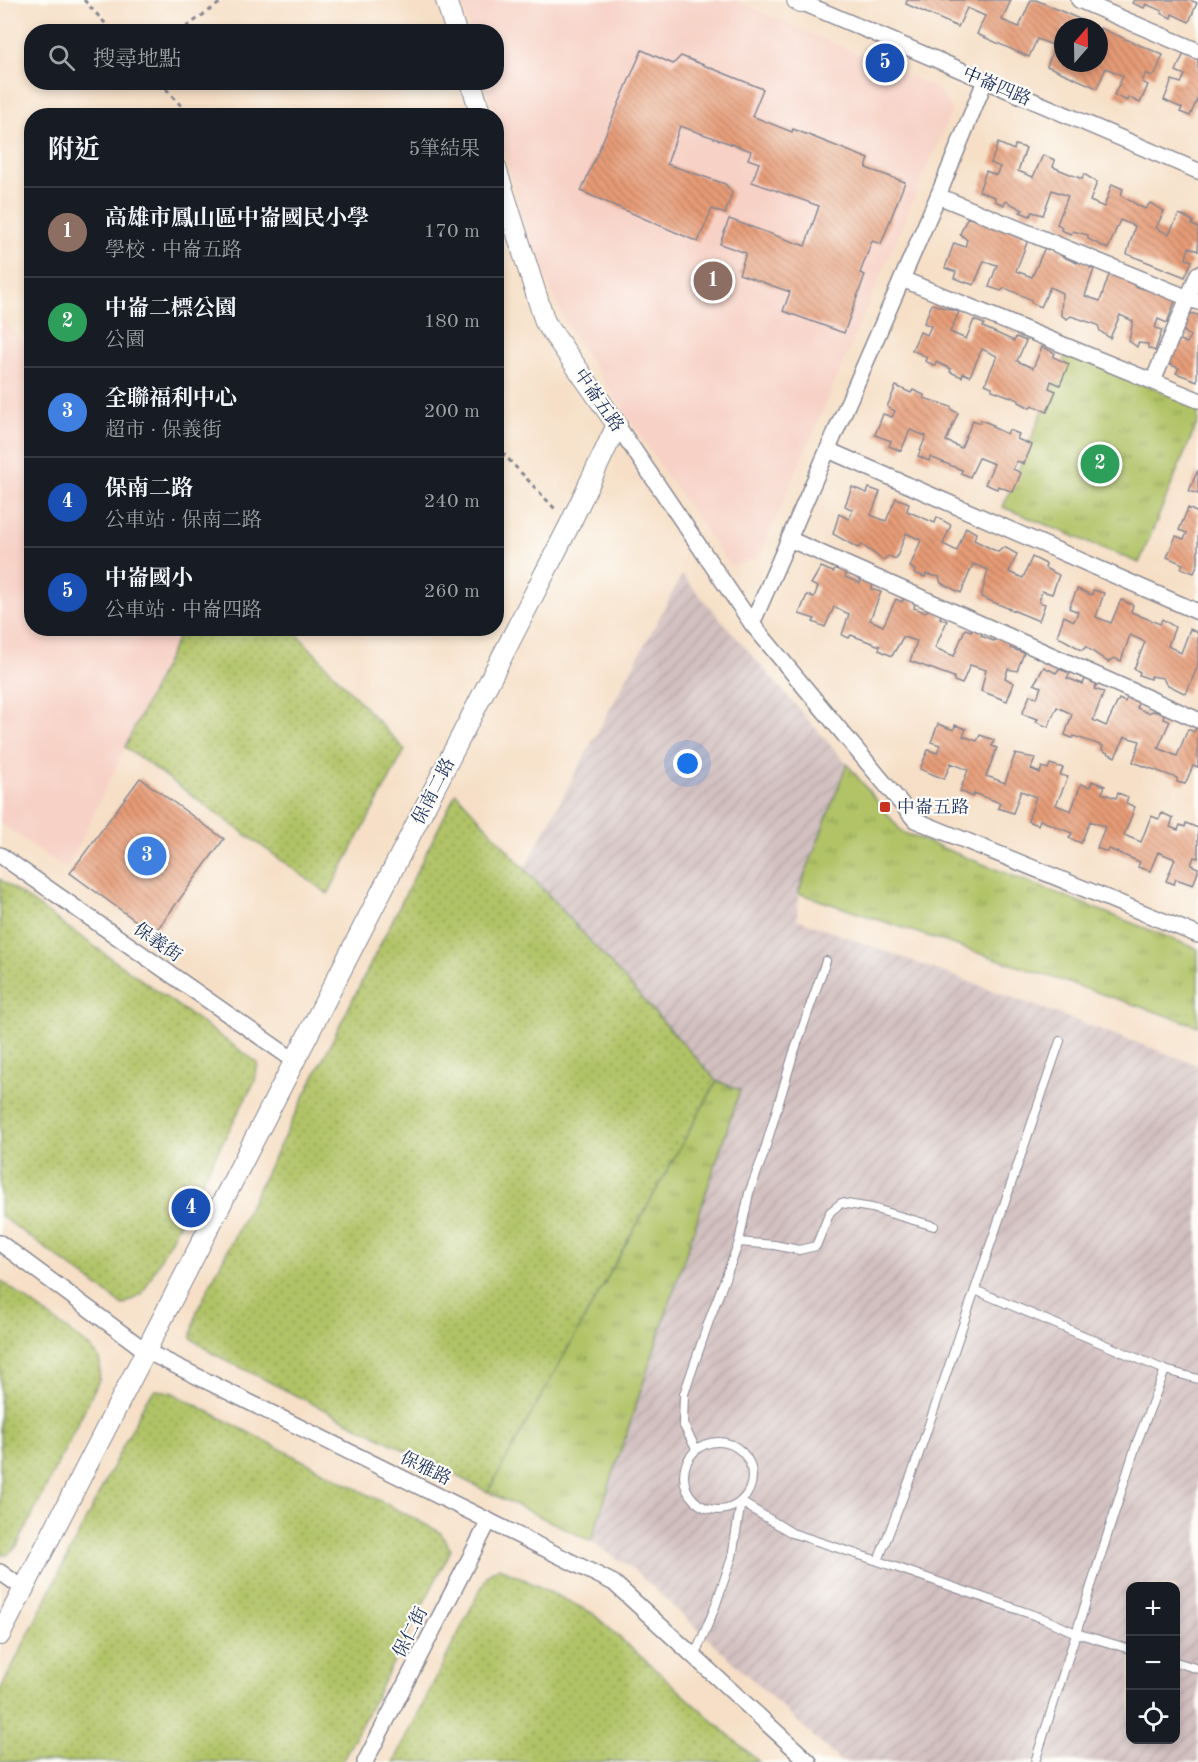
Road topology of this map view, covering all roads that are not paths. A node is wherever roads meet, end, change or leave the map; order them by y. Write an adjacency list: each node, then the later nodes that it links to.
1 (446, 0): 4 (street)
2 (1080, 0): 5 (street)
3 (800, 1): 6 (street, 中崙四路)
4 (454, 24)
5 (1198, 51)
6 (985, 81): 9 (street, 中崙四路); 11 (street)
7 (473, 90): 8 (street)
8 (479, 108)
9 (1198, 171)
10 (504, 193): 17 (street, 中崙五路)
11 (938, 196): 13 (street); 14 (street)
12 (1198, 274): 14 (street)
13 (902, 279): 15 (street); 18 (street)
14 (1193, 300): 15 (street)
15 (1153, 381): 16 (street)
16 (1198, 400)
17 (617, 425): 21 (street, 中崙五路); 27 (street, 保南二路)
18 (828, 450): 19 (street); 20 (street)
19 (789, 539): 21 (street); 22 (street)
20 (1198, 612)
21 (752, 624): 24 (street, 中崙五路)
22 (1198, 720)
23 (0, 855): 27 (street, 保義街)
24 (1198, 935)
25 (826, 961): 29 (lane)
26 (1060, 1041): 31 (lane)
27 (295, 1061): 32 (street, 保南二路)
28 (934, 1226): 29 (lane)
29 (739, 1242): 35 (lane)
30 (0, 1243): 32 (street, 保雅路)
31 (975, 1290): 33 (lane); 38 (lane)
32 (146, 1351): 37 (street, 保雅路); 40 (street, 保南二路)
33 (1166, 1370): 34 (lane); 41 (lane)
34 (1198, 1378)
35 (696, 1449): 36 (lane); 36 (lane)
36 (741, 1502): 38 (lane); 44 (lane)
37 (489, 1521): 44 (street, 保雅路); 47 (street, 保仁街)
38 (878, 1561): 41 (lane)
39 (0, 1572): 40 (street)
40 (24, 1590): 42 (street, 保南二路)
41 (1076, 1633): 43 (lane); 49 (lane)
42 (0, 1635)
43 (1126, 1648)
44 (694, 1657): 48 (street, 保雅路)
45 (1180, 1663): 46 (lane)
46 (1198, 1669)
47 (364, 1762)
48 (809, 1762)
49 (1035, 1762)

